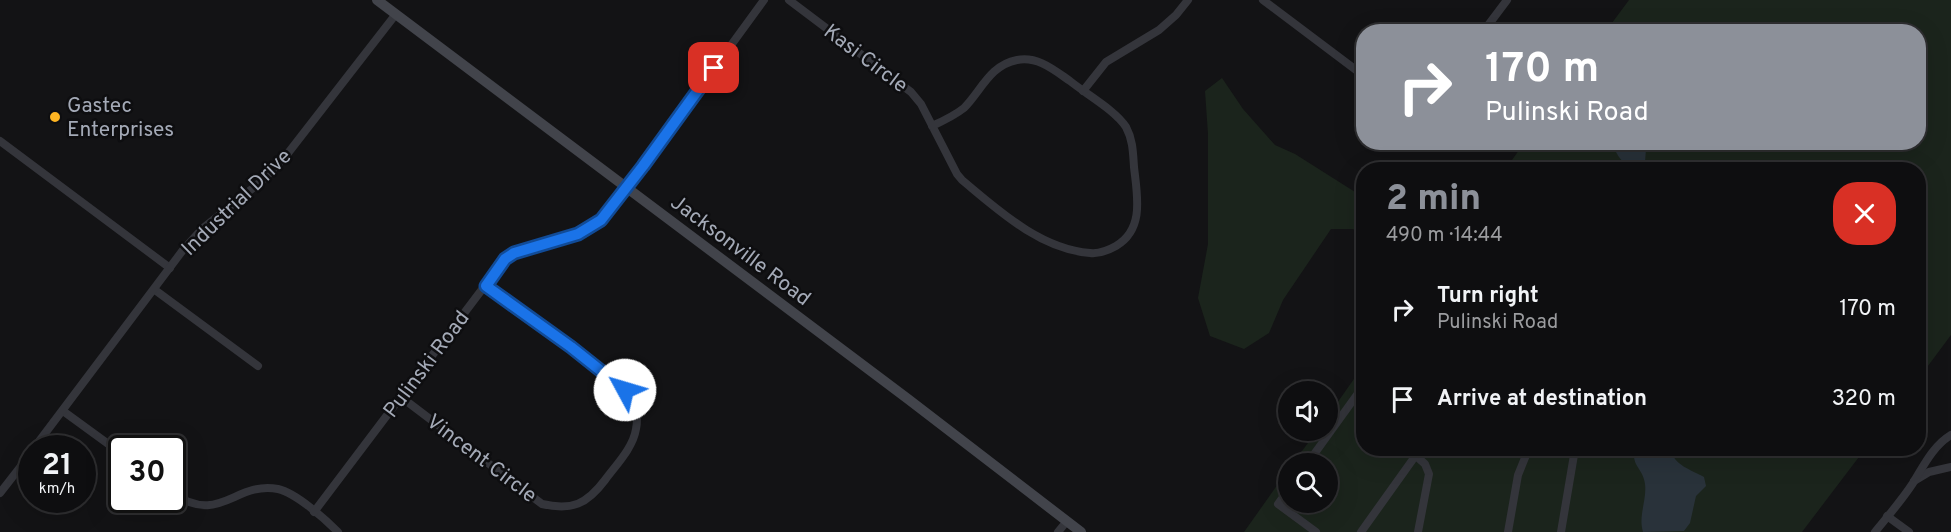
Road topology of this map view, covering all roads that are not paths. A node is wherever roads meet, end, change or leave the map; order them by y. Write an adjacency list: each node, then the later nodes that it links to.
1 (376, 0): 7 (main road, Jacksonville Road)
2 (764, 0): 13 (street, Pulinski Road)
3 (789, 0): 11 (street, Kasi Circle)
4 (1188, 0): 10 (street)
5 (1263, 0): 9 (street)
6 (1507, 0): 8 (street)
7 (396, 14): 13 (main road, Jacksonville Road); 14 (street, Industrial Drive)
8 (1489, 24)
9 (1356, 70)
10 (1083, 91): 11 (street, Kasi Circle); 11 (street, Kasi Circle)
11 (932, 126)
12 (0, 141): 14 (street)
13 (625, 188): 15 (street, Pulinski Road); 36 (main road, Jacksonville Road)
14 (170, 268): 16 (street, Industrial Drive)
15 (486, 286): 19 (street, Pulinski Road); 19 (street, Vincent Circle)
16 (155, 290): 17 (street); 20 (street, Industrial Drive)
17 (258, 366)
18 (1356, 396): 24 (street)
19 (400, 397): 33 (street, Pulinski Road)
20 (63, 411): 21 (street, Industrial Drive); 23 (street)
21 (45, 435)
22 (1951, 435): 30 (street)
23 (108, 444)
24 (1315, 453)
25 (1416, 456): 41 (street); 42 (street)
26 (1526, 456): 43 (street)
27 (1572, 456): 44 (street)
28 (1951, 467): 30 (street)
29 (18, 470): 31 (street, Industrial Drive)
30 (1913, 482): 35 (street)
31 (0, 494)
32 (186, 501): 33 (street)
33 (314, 512): 37 (street)
34 (1290, 513): 40 (street)
35 (1887, 516): 45 (street); 46 (street)
36 (1067, 521): 38 (street); 39 (main road, Jacksonville Road)
37 (338, 532)
38 (1058, 532)
39 (1081, 532)
40 (1316, 532)
41 (1361, 532)
42 (1418, 532)
43 (1508, 532)
44 (1561, 532)
45 (1875, 532)
46 (1909, 532)

